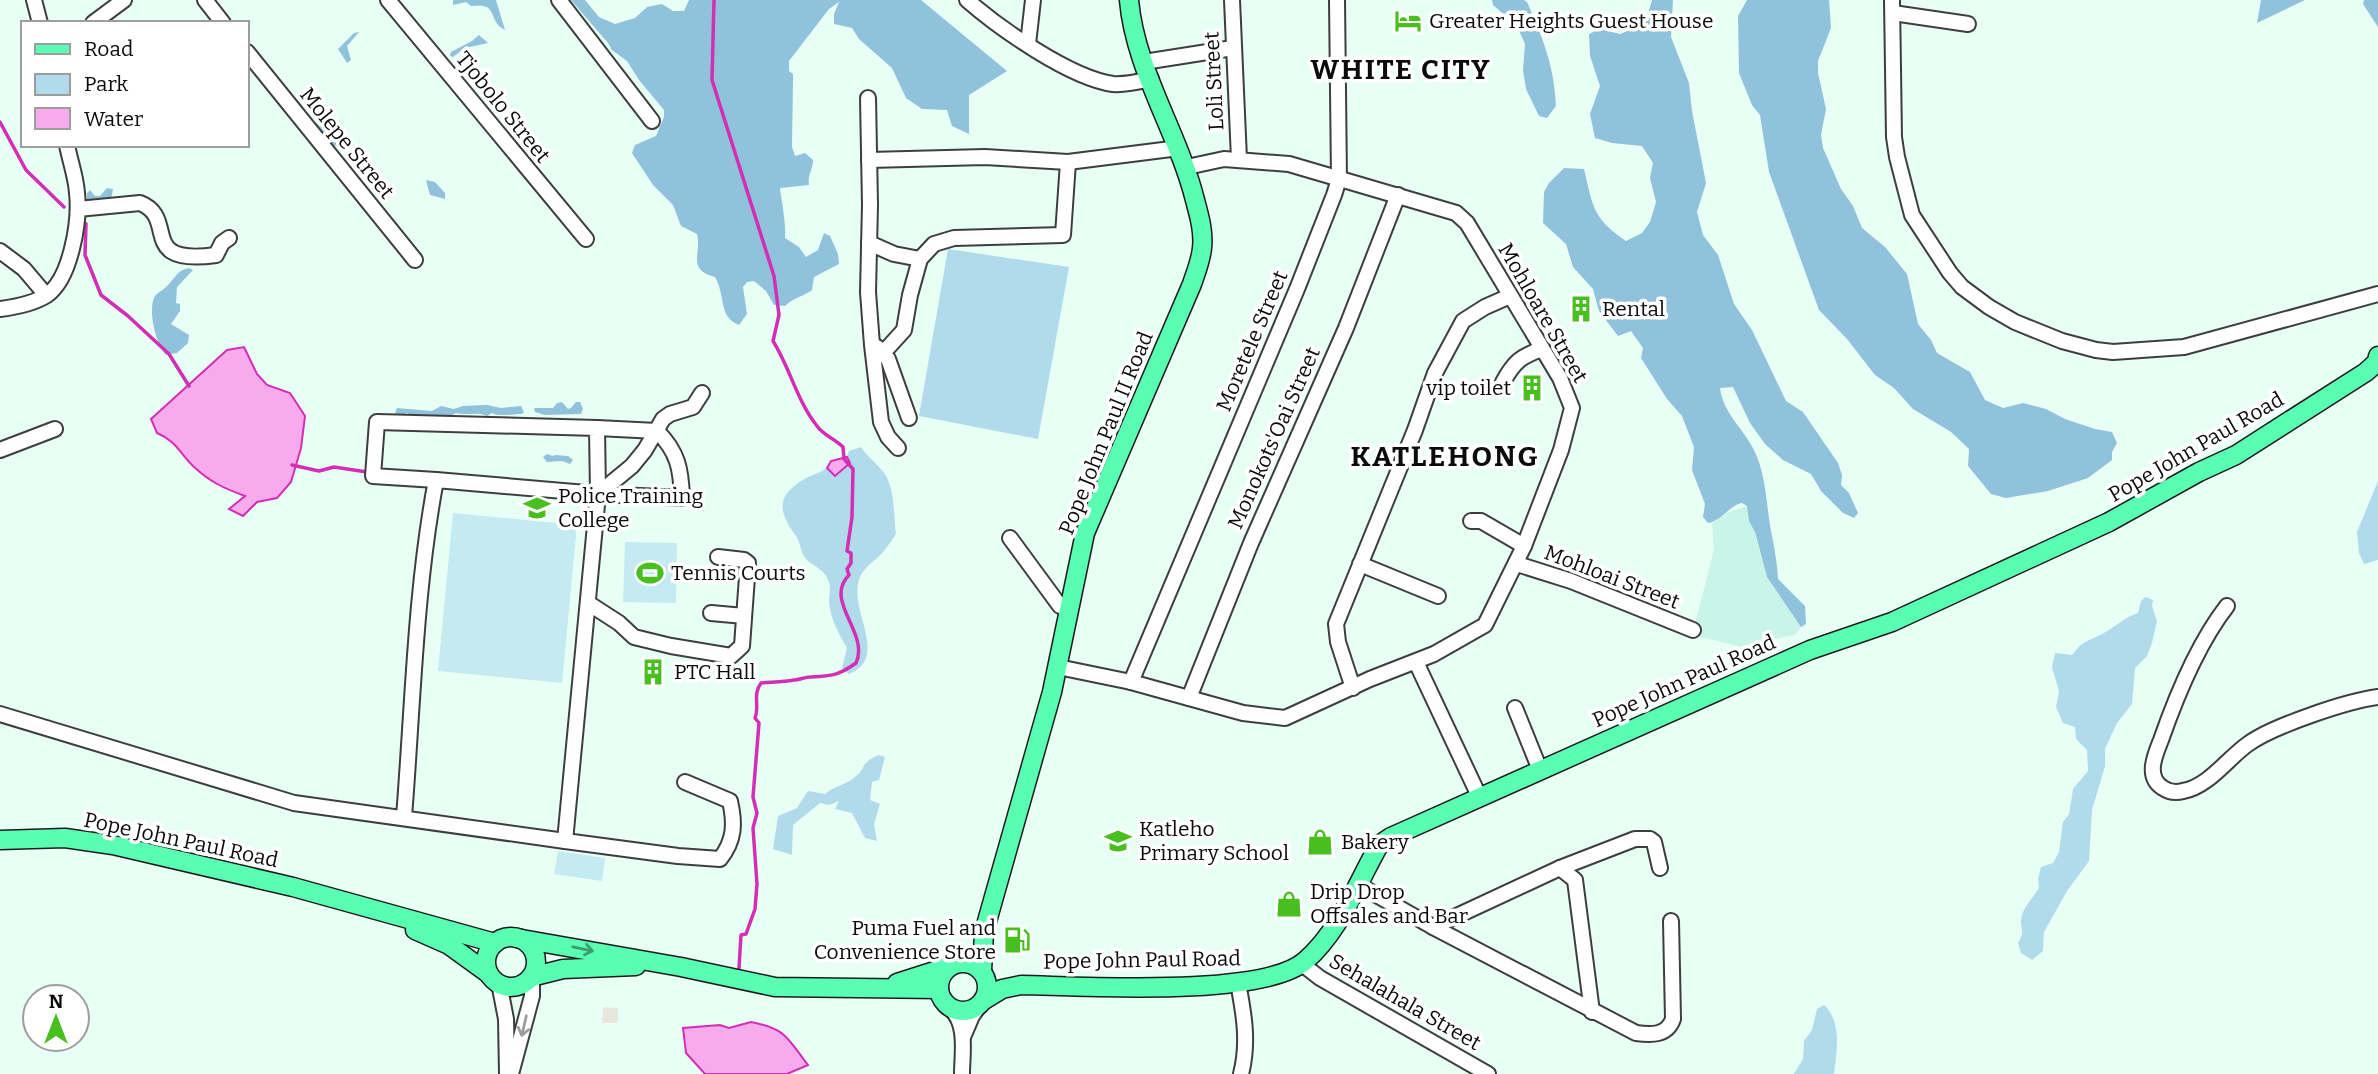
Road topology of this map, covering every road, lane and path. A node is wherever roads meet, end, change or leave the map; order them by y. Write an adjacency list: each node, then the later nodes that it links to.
1 (34, 0): 13 (street)
2 (124, 0): 11 (street)
3 (205, 0): 15 (street)
4 (388, 0): 33 (street, Tjobolo Street)
5 (559, 0): 22 (street)
6 (967, 0): 17 (street)
7 (1033, 0): 17 (street)
8 (1129, 0): 20 (main road, Pope John Paul II Road)
9 (1232, 0): 18 (street, Loli Street)
10 (1337, 0): 29 (street, Moretele Street)
11 (107, 6): 14 (street)
12 (1893, 7): 16 (street); 38 (street)
13 (39, 21)
14 (95, 21)
15 (221, 21)
16 (1968, 24)
17 (1028, 44): 20 (street)
18 (1233, 48): 20 (street); 25 (street, Loli Street)
19 (248, 53): 37 (street, Molepe Street)
20 (1147, 71): 24 (main road, Pope John Paul II Road)
21 (868, 98): 26 (street)
22 (652, 121)
23 (67, 147): 31 (street)
24 (1179, 148): 27 (street); 28 (main road, Pope John Paul II Road)
25 (1239, 159): 28 (street, Mohloare Street); 29 (street, Mohloare Street)
26 (869, 160): 27 (street); 34 (street)
27 (1068, 162): 36 (street)
28 (1187, 167): 64 (main road, Pope John Paul II Road)
29 (1339, 179): 30 (street, Mohloare Street); 70 (street, Moretele Street)
30 (1398, 195): 40 (street, Mohloare Street); 73 (street, Monokots'Oai Street)
31 (78, 209): 32 (street); 39 (street)
32 (229, 238)
33 (586, 239)
34 (869, 243): 36 (street); 42 (street)
35 (0, 251): 39 (street)
36 (920, 258): 42 (street)
37 (415, 260)
38 (2378, 294)
39 (46, 295): 41 (street)
40 (1510, 296): 43 (street, Mohloare Street); 59 (street)
41 (0, 309)
42 (878, 348): 47 (street); 51 (street)
43 (1542, 349): 45 (street); 57 (street, Mohloare Street)
44 (2378, 360): 76 (main road, Pope John Paul Road)
45 (1503, 382)
46 (702, 393): 50 (street)
47 (909, 418)
48 (597, 428): 50 (street); 53 (street); 54 (street)
49 (55, 429): 52 (street)
50 (657, 431): 54 (street); 54 (street)
51 (898, 447)
52 (0, 450)
53 (436, 480): 54 (street); 79 (street)
54 (598, 494): 62 (street)
55 (1471, 521): 57 (street)
56 (1010, 538): 64 (street)
57 (1524, 546): 60 (street, Mohloare Street)
58 (718, 557): 66 (street)
59 (1360, 564): 61 (street); 71 (street)
60 (1517, 564): 67 (street, Mohloai Street); 68 (street, Mohloare Street)
61 (1438, 596)
62 (589, 603): 66 (street); 81 (street)
63 (2227, 606): 72 (street)
64 (1069, 609): 69 (main road, Pope John Paul II Road)
65 (711, 613): 66 (street)
66 (744, 616)
67 (1693, 630)
68 (1416, 662): 71 (street, Mohloare Street); 78 (street)
69 (1058, 667): 70 (street, Mohloare Street); 88 (main road, Pope John Paul II Road)
70 (1130, 682): 73 (street, Mohloare Street)
71 (1353, 688): 73 (street, Mohloare Street)
72 (2378, 696)
73 (1189, 698)
74 (1515, 708): 76 (street)
75 (0, 714): 79 (street)
76 (1541, 770): 78 (main road, Pope John Paul Road)
77 (685, 782): 81 (street)
78 (1479, 796): 84 (main road, Pope John Paul Road)
79 (404, 817): 81 (street)
80 (0, 841): 85 (main road, Pope John Paul Road)
81 (565, 841)
82 (1560, 868): 83 (street); 87 (street); 105 (street)
83 (1660, 868)
84 (1357, 884): 87 (street); 91 (main road, Pope John Paul Road)
85 (310, 891): 90 (main road, Pope John Paul Road); 97 (main road, Pope John Paul Road)
86 (1671, 920): 105 (street)
87 (1433, 927): 105 (street)
88 (984, 932): 92 (main road); 95 (main road)
89 (516, 938): 90 (main road); 94 (main road, one-way to 94); 96 (main road)
90 (495, 943): 97 (main road)
91 (1302, 964): 98 (main road, Pope John Paul Road); 110 (street, Sehalahala Street)
92 (955, 965): 95 (main road); 100 (main road); 101 (main road)
93 (596, 967): 94 (main road); 96 (main road); 102 (street)
94 (681, 967): 100 (main road)
95 (983, 972): 99 (main road, Pope John Paul Road); 103 (main road)
96 (530, 977): 97 (main road); 102 (street)
97 (494, 979): 107 (street)
98 (1238, 983): 99 (main road, Pope John Paul Road); 109 (street)
99 (1021, 985): 103 (main road, Pope John Paul Road)
100 (880, 987): 101 (main road)
101 (939, 989): 104 (main road)
102 (532, 996): 107 (street, one-way to 107)
103 (982, 1003): 104 (main road); 106 (street)
104 (950, 1008): 106 (street)
105 (1592, 1012)
106 (962, 1038): 108 (street)
107 (509, 1074)
108 (962, 1074)
109 (1241, 1074)
110 (1488, 1074)

